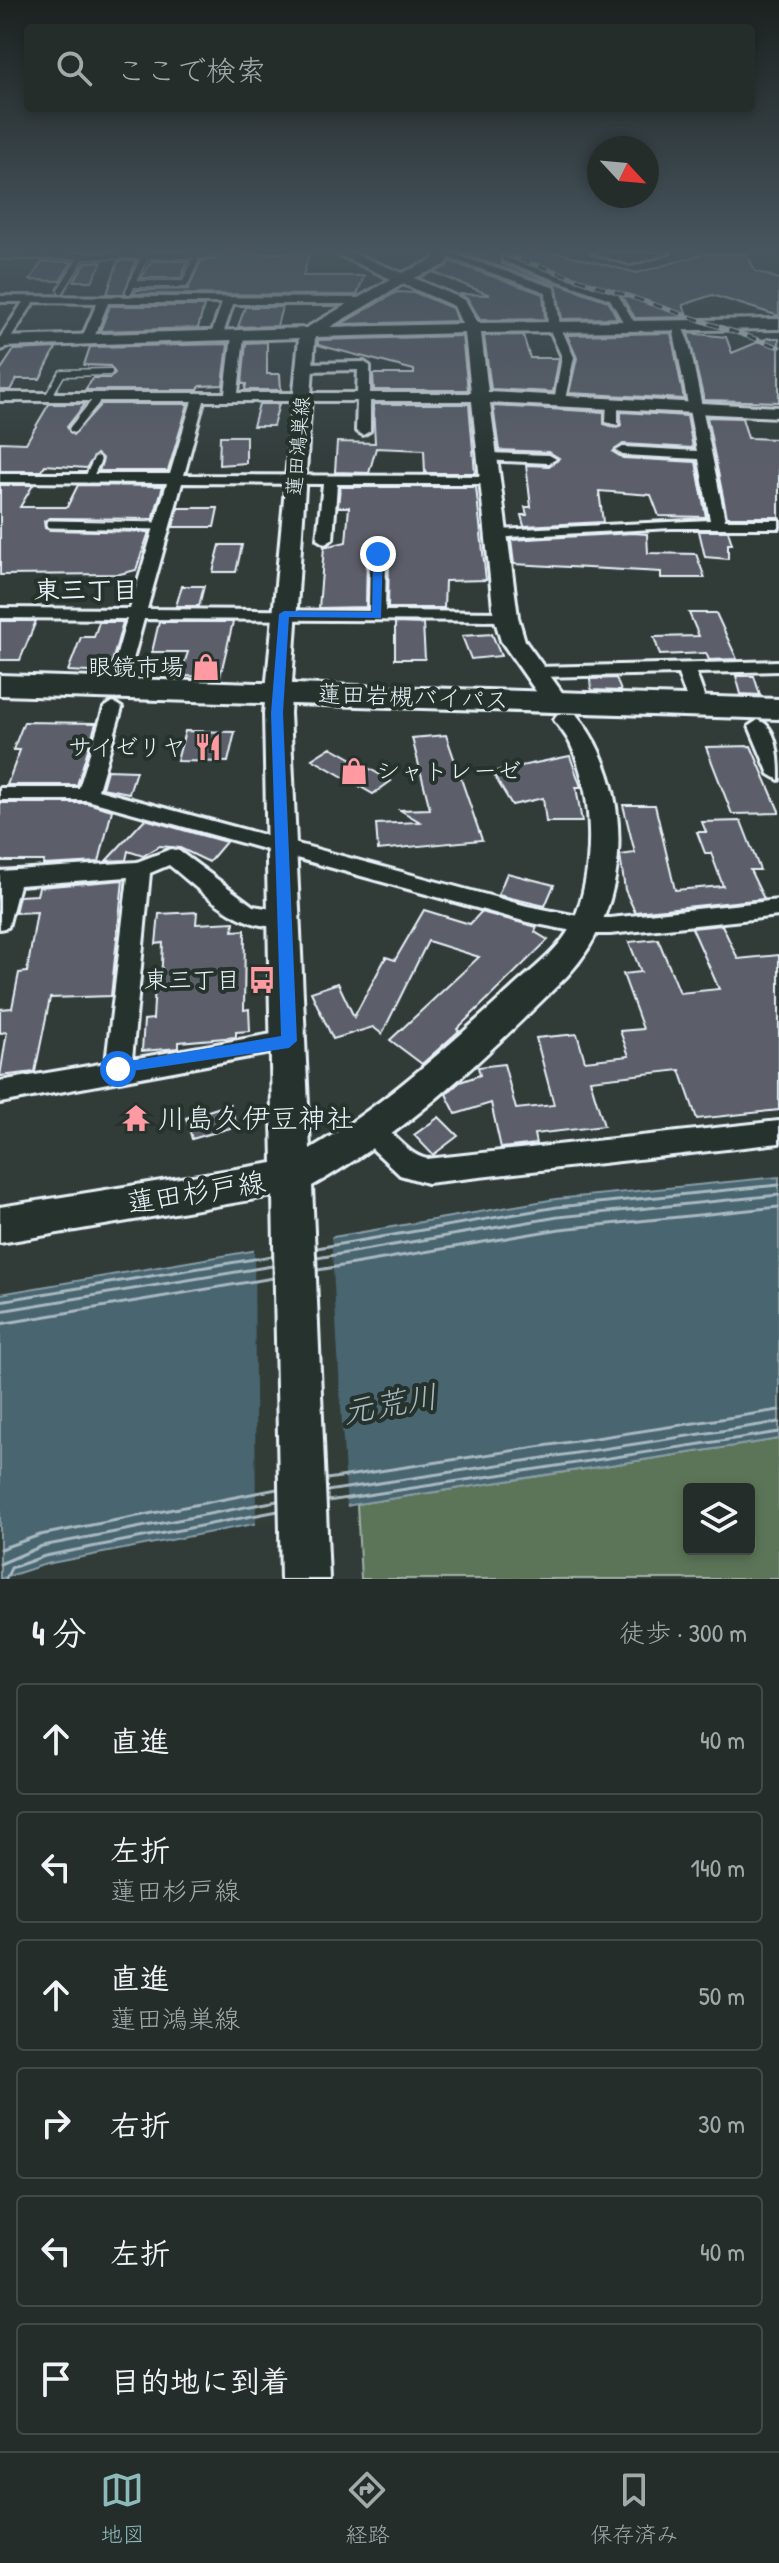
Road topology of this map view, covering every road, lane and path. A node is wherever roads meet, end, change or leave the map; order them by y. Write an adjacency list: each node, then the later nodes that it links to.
1 (554, 326): 24 (street)
2 (13, 327): 13 (street)
3 (93, 327): 12 (street)
4 (220, 327): 11 (street)
5 (320, 327): 9 (street)
6 (526, 327): 8 (street)
7 (677, 327): 25 (street)
8 (472, 328): 9 (street); 23 (street)
9 (307, 334): 10 (street); 14 (street, 蓮田鴻巣線)
10 (238, 336): 11 (street); 20 (street)
11 (216, 337): 12 (street)
12 (87, 340): 13 (street)
13 (1, 344)
14 (305, 367): 21 (street, 蓮田鴻巣線); 22 (street)
15 (109, 372): 17 (lane)
16 (0, 397): 17 (street)
17 (48, 397): 18 (street)
18 (98, 397): 19 (street); 27 (lane)
19 (199, 397): 20 (street); 36 (street)
20 (231, 397): 21 (street)
21 (302, 397): 22 (street); 37 (street, 蓮田鴻巣線)
22 (366, 397): 23 (street); 28 (street)
23 (481, 397): 24 (street); 31 (street)
24 (560, 401): 25 (street)
25 (694, 408): 26 (street); 30 (street)
26 (779, 412)
27 (73, 429)
28 (363, 431)
29 (623, 451): 30 (street)
30 (703, 455): 41 (street)
31 (487, 457): 32 (street); 39 (street)
32 (549, 459)
33 (97, 460): 35 (lane)
34 (0, 478): 35 (street)
35 (88, 479): 36 (street)
36 (175, 479): 37 (street); 43 (street)
37 (296, 480): 38 (street); 49 (street, 蓮田鴻巣線)
38 (330, 480): 39 (street); 45 (street)
39 (490, 480): 44 (street)
40 (50, 524): 43 (lane)
41 (718, 524): 42 (street); 44 (street)
42 (779, 524)
43 (162, 526): 48 (street)
44 (497, 535): 51 (street)
45 (325, 539)
46 (378, 554): 50 (street)
47 (0, 613): 48 (street)
48 (138, 613): 49 (street); 56 (street)
49 (284, 614): 50 (street); 58 (street, 蓮田鴻巣線)
50 (377, 616): 51 (street)
51 (506, 617): 54 (street)
52 (779, 666): 53 (street)
53 (685, 667): 54 (street); 59 (street)
54 (537, 672): 60 (street)
55 (0, 685): 56 (highway, 蓮田岩槻バイパス)
56 (115, 699): 57 (highway, 蓮田岩槻バイパス); 58 (highway, 蓮田岩槻バイパス); 64 (street)
57 (0, 704)
58 (278, 704): 60 (highway, 蓮田岩槻バイパス); 65 (street, 蓮田杉戸線)
59 (699, 707): 60 (highway, 蓮田岩槻バイパス); 61 (highway, 蓮田岩槻バイパス)
60 (561, 711): 61 (highway, 蓮田岩槻バイパス); 71 (street)
61 (772, 721): 62 (street)
62 (779, 774)
63 (0, 794): 64 (street)
64 (87, 794): 65 (street)
65 (282, 849): 69 (street, 蓮田杉戸線); 71 (street)
66 (140, 869): 67 (street); 69 (street); 73 (street)
67 (4, 879): 70 (street)
68 (779, 908): 71 (street)
69 (284, 918): 72 (street, 蓮田杉戸線)
70 (0, 921)
71 (588, 926): 75 (street)
72 (289, 1041): 73 (street); 77 (street, 蓮田杉戸線)
73 (118, 1069): 74 (street)
74 (0, 1092)
75 (370, 1130): 76 (street); 77 (street)
76 (779, 1132)
77 (294, 1194): 78 (street, 蓮田杉戸線); 79 (street)
78 (0, 1225)
79 (305, 1579)

